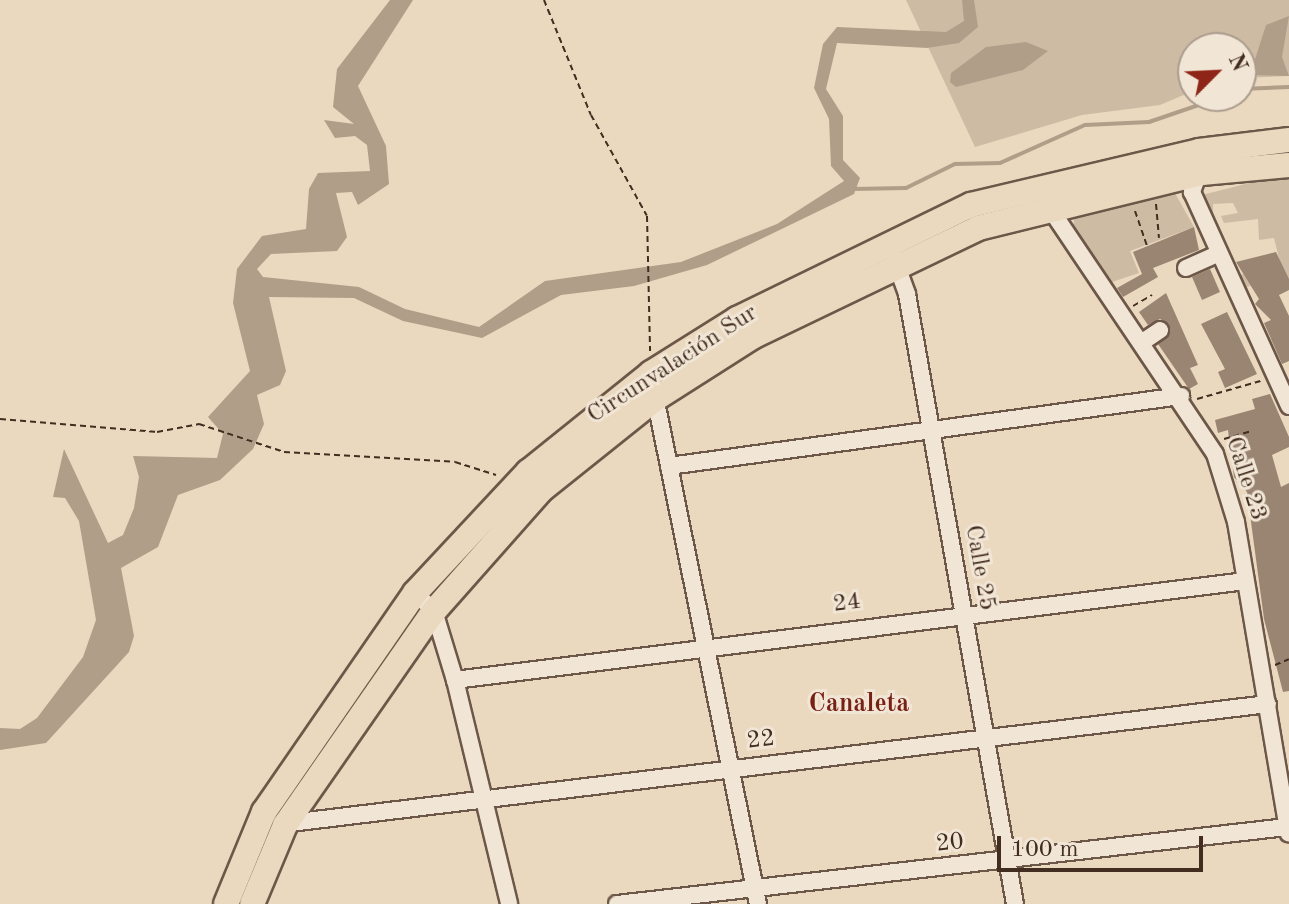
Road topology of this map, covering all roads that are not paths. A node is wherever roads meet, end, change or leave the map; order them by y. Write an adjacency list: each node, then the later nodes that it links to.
1 (1289, 140): 2 (highway, Circunvalación Sur)
2 (1201, 162): 3 (highway, Circunvalación Sur); 4 (highway, Circunvalación Sur); 6 (street)
3 (1289, 165)
4 (1044, 196): 5 (highway, Circunvalación Sur); 9 (street, Calle 23)
5 (891, 253): 10 (highway, Circunvalación Sur); 13 (highway, Circunvalación Sur); 15 (street, Calle 25)
6 (1218, 254): 7 (street); 11 (street)
7 (1186, 268)
8 (1160, 330): 9 (street)
9 (1141, 343): 12 (street, Calle 23)
10 (651, 373): 13 (street); 18 (highway, Circunvalación Sur)
11 (1282, 373): 14 (street)
12 (1181, 396): 15 (street); 17 (street, Calle 23)
13 (655, 399): 16 (street); 19 (highway, Circunvalación Sur)
14 (1289, 406)
15 (931, 430): 16 (street); 20 (street, Calle 25)
16 (669, 466): 21 (street)
17 (1245, 581): 20 (street, 24); 23 (street, Calle 23)
18 (415, 593): 19 (street); 27 (highway, Circunvalación Sur)
19 (434, 611): 22 (street); 27 (highway, Circunvalación Sur)
20 (962, 614): 21 (street, 24); 24 (street, Calle 25)
21 (704, 646): 22 (street, 24); 25 (street)
22 (455, 680): 26 (street)
23 (1268, 704): 24 (street, 22); 28 (street, Calle 23)
24 (984, 737): 25 (street, 22); 29 (street, Calle 25)
25 (731, 770): 26 (street, 22); 30 (street)
26 (483, 800): 27 (street, 22); 33 (street)
27 (275, 819): 31 (highway, Circunvalación Sur); 32 (highway, Circunvalación Sur)
28 (1288, 830): 29 (street, 20)
29 (1007, 862): 30 (street, 20); 35 (street, Calle 25)
30 (757, 896): 34 (street, 20)
31 (226, 904)
32 (252, 904)
33 (509, 904)
34 (617, 904)
35 (1015, 904)

